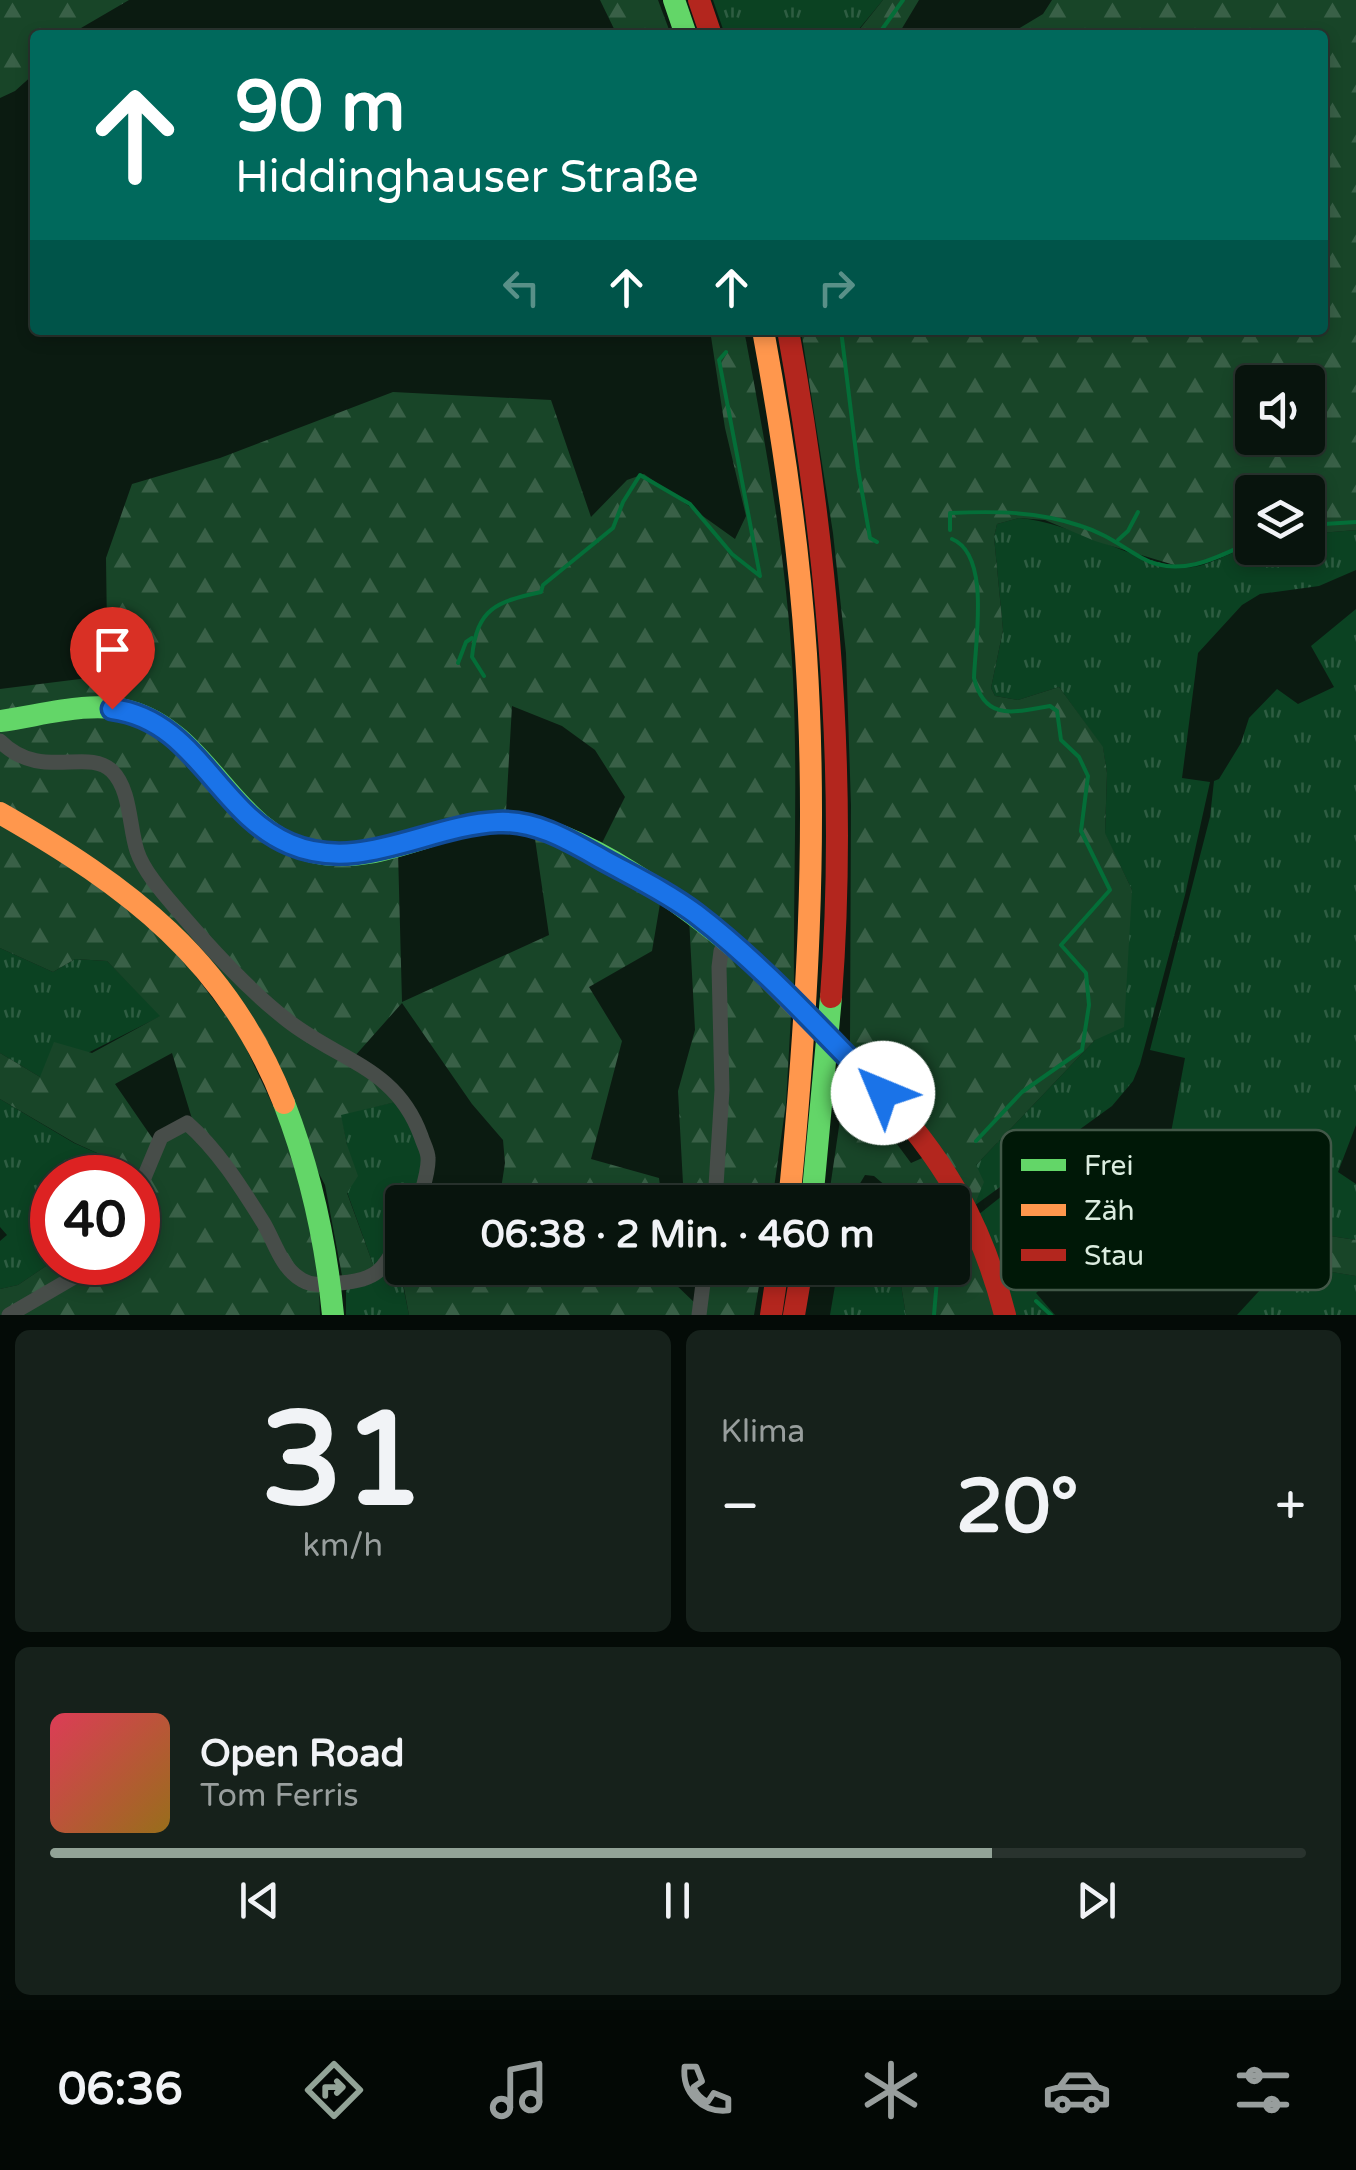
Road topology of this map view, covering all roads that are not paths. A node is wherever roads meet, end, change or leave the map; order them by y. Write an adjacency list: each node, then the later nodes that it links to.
1 (674, 0): 3 (main road)
2 (700, 0): 4 (main road)
3 (684, 30)
4 (710, 30)
5 (763, 335): 14 (main road)
6 (789, 335): 15 (main road)
7 (0, 721): 10 (main road)
8 (0, 741): 12 (street)
9 (0, 813): 17 (main road)
10 (729, 940): 13 (street); 27 (main road, bridge)
11 (153, 1155): 17 (street)
12 (422, 1185)
13 (715, 1185)
14 (790, 1185)
15 (814, 1185)
16 (385, 1263): 17 (street)
17 (331, 1283): 23 (main road)
18 (61, 1285): 22 (street)
19 (703, 1285): 24 (street)
20 (775, 1285): 25 (main road)
21 (799, 1285): 26 (main road)
22 (9, 1315)
23 (332, 1315)
24 (699, 1315)
25 (771, 1315)
26 (794, 1315)
27 (1005, 1315)

